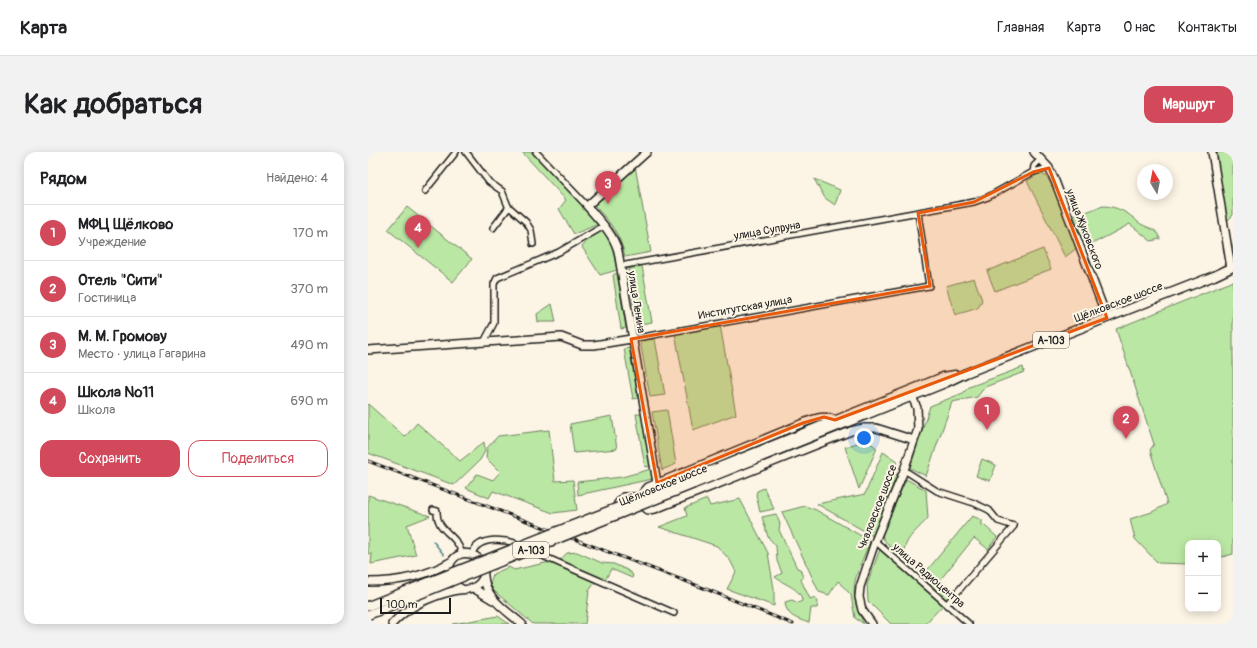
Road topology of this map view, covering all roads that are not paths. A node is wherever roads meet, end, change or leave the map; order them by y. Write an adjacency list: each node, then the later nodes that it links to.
1 (456, 152): 10 (street)
2 (466, 152): 12 (street)
3 (536, 152): 11 (street, улица Ленина)
4 (647, 152): 11 (street)
5 (1034, 152): 7 (street, улица Жуковского)
6 (1212, 152): 18 (street)
7 (1041, 159): 8 (street, улица Жуковского); 9 (street)
8 (1049, 168): 9 (street); 19 (street, улица Жуковского)
9 (1033, 172): 13 (street)
10 (425, 191)
11 (587, 206): 14 (street, улица Ленина)
12 (509, 207): 15 (street); 16 (street)
13 (918, 213): 17 (street, улица Супруна); 20 (street, Институтская улица)
14 (604, 226): 17 (street, улица Ленина); 21 (street)
15 (493, 228)
16 (533, 244)
17 (620, 266): 20 (street, улица Ленина)
18 (1232, 268): 19 (main road, Щёлковское шоссе / А-103)
19 (1107, 318): 23 (main road, Щёлковское шоссе / А-103)
20 (631, 339): 21 (street, Институтская улица); 34 (street, улица Ленина)
21 (484, 342): 22 (street, Институтская улица)
22 (368, 350)
23 (966, 373): 24 (main road, Щёлковское шоссе / А-103); 25 (main road, Щёлковское шоссе / А-103)
24 (927, 390): 25 (main road, Щёлковское шоссе / А-103); 27 (street)
25 (910, 394): 26 (main road, Щёлковское шоссе / А-103); 27 (street, Чкаловское шоссе); 28 (main road, Щёлковское шоссе / А-103)
26 (898, 402): 27 (street); 33 (main road, Щёлковское шоссе / А-103)
27 (917, 411): 29 (street, Чкаловское шоссе)
28 (835, 420): 33 (main road, Щёлковское шоссе / А-103); 34 (street, А-103)
29 (918, 428): 30 (street); 31 (street, Чкаловское шоссе)
30 (904, 436): 31 (street); 32 (street); 35 (street)
31 (914, 440): 32 (street, Чкаловское шоссе)
32 (904, 470): 38 (street, Чкаловское шоссе); 50 (street)
33 (693, 481): 51 (main road, Щёлковское шоссе / А-103, bridge); 53 (main road, Щёлковское шоссе / А-103, bridge)
34 (657, 483): 35 (street, А-103)
35 (640, 496): 36 (street)
36 (617, 503)
37 (433, 510): 39 (street)
38 (875, 541): 50 (street, улица Радиоцентра); 56 (street, Чкаловское шоссе)
39 (462, 554): 40 (street); 41 (street)
40 (472, 554): 43 (street); 52 (street)
41 (452, 560): 42 (street); 44 (street)
42 (436, 570): 44 (street); 45 (street)
43 (484, 575): 46 (street); 49 (street)
44 (450, 577): 47 (street); 48 (street)
45 (368, 582)
46 (473, 588): 47 (street); 49 (street)
47 (462, 589): 48 (street)
48 (440, 595): 54 (street)
49 (495, 601): 55 (street)
50 (947, 604): 57 (street, улица Радиоцентра)
51 (368, 606)
52 (674, 613)
53 (368, 615)
54 (392, 624)
55 (522, 624)
56 (872, 624)
57 (969, 624)

